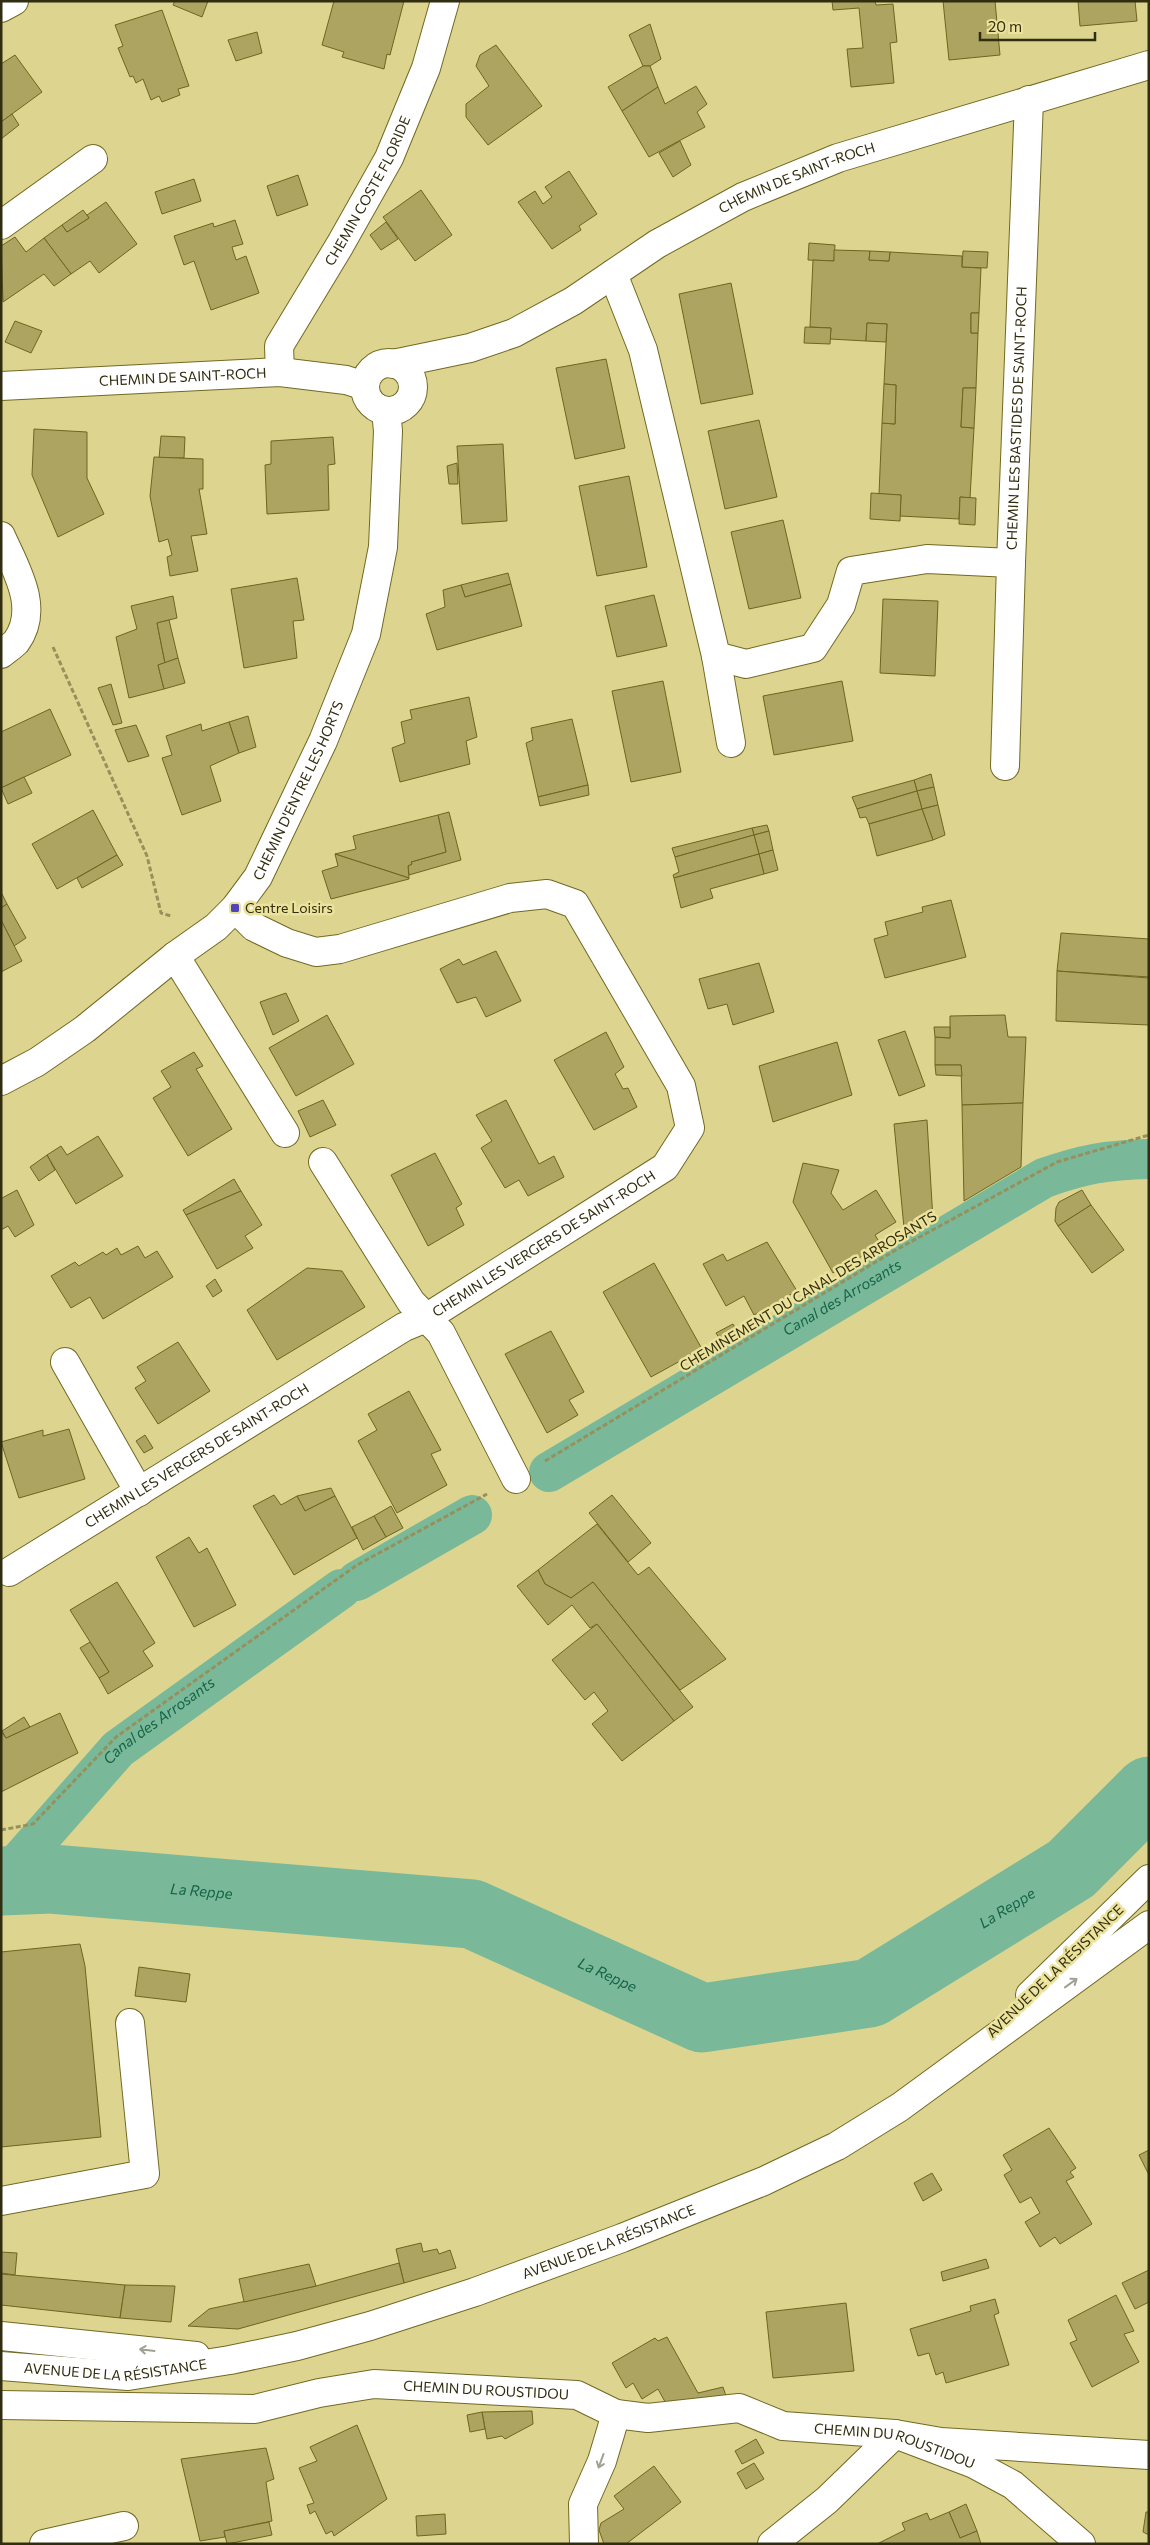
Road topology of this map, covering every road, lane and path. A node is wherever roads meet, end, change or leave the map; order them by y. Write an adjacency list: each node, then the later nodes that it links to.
1 (14, 1): 3 (street)
2 (445, 1): 12 (street, CHEMIN COSTE FLORIDE)
3 (1, 8)
4 (1149, 65): 5 (street, CHEMIN DE SAINT-ROCH)
5 (1029, 100): 8 (street, CHEMIN DE SAINT-ROCH); 18 (street, CHEMIN LES BASTIDES DE SAINT-ROCH)
6 (93, 159): 7 (street)
7 (1, 226)
8 (613, 274): 9 (street, CHEMIN DE SAINT-ROCH); 21 (street)
9 (470, 348): 10 (street, CHEMIN DE SAINT-ROCH); 15 (street, CHEMIN DE SAINT-ROCH)
10 (393, 364): 14 (street); 15 (street)
11 (1, 368): 13 (street)
12 (280, 372): 13 (street, CHEMIN DE SAINT-ROCH); 14 (street, CHEMIN DE SAINT-ROCH)
13 (12, 386)
14 (365, 386): 16 (street)
15 (413, 386): 16 (street)
16 (386, 411): 24 (street, CHEMIN D'ENTRE LES HORTS)
17 (1, 536): 19 (street)
18 (1011, 564): 21 (street, CHEMIN LES BASTIDES DE SAINT-ROCH); 23 (street)
19 (26, 617): 20 (street); 25 (path)
20 (1, 654)
21 (716, 656): 22 (street)
22 (731, 743)
23 (1006, 766)
24 (236, 908): 25 (street, CHEMIN D'ENTRE LES HORTS); 30 (street, CHEMIN LES VERGERS DE SAINT-ROCH)
25 (184, 949): 26 (street, CHEMIN D'ENTRE LES HORTS); 27 (street)
26 (1, 1082)
27 (285, 1133)
28 (1149, 1135): 32 (path, CHEMINEMENT DU CANAL DES ARROSANTS)
29 (323, 1162): 30 (street)
30 (426, 1318): 32 (street); 33 (street, CHEMIN LES VERGERS DE SAINT-ROCH)
31 (65, 1362): 33 (street)
32 (516, 1479): 35 (path, CHEMINEMENT DU CANAL DES ARROSANTS)
33 (139, 1492): 34 (street, CHEMIN LES VERGERS DE SAINT-ROCH)
34 (9, 1572)
35 (1, 1830)
36 (1149, 1879): 39 (street, AVENUE DE LA RÉSISTANCE)
37 (1149, 1925): 39 (street, AVENUE DE LA RÉSISTANCE, one-way to 37)
38 (130, 2024): 40 (street)
39 (961, 2064): 42 (street, AVENUE DE LA RÉSISTANCE)
40 (1, 2201)
41 (1, 2336): 42 (street, AVENUE DE LA RÉSISTANCE, one-way to 41)
42 (230, 2360): 43 (street, AVENUE DE LA RÉSISTANCE)
43 (1, 2366)
44 (1, 2405): 45 (street, CHEMIN DU ROUSTIDOU)
45 (616, 2414): 46 (street, CHEMIN DU ROUSTIDOU); 50 (street, one-way to 50)
46 (895, 2434): 47 (street); 51 (street); 52 (street, CHEMIN DU ROUSTIDOU)
47 (1149, 2455)
48 (124, 2526): 49 (street)
49 (44, 2544)
50 (584, 2544)
51 (772, 2544)
52 (1081, 2544)

